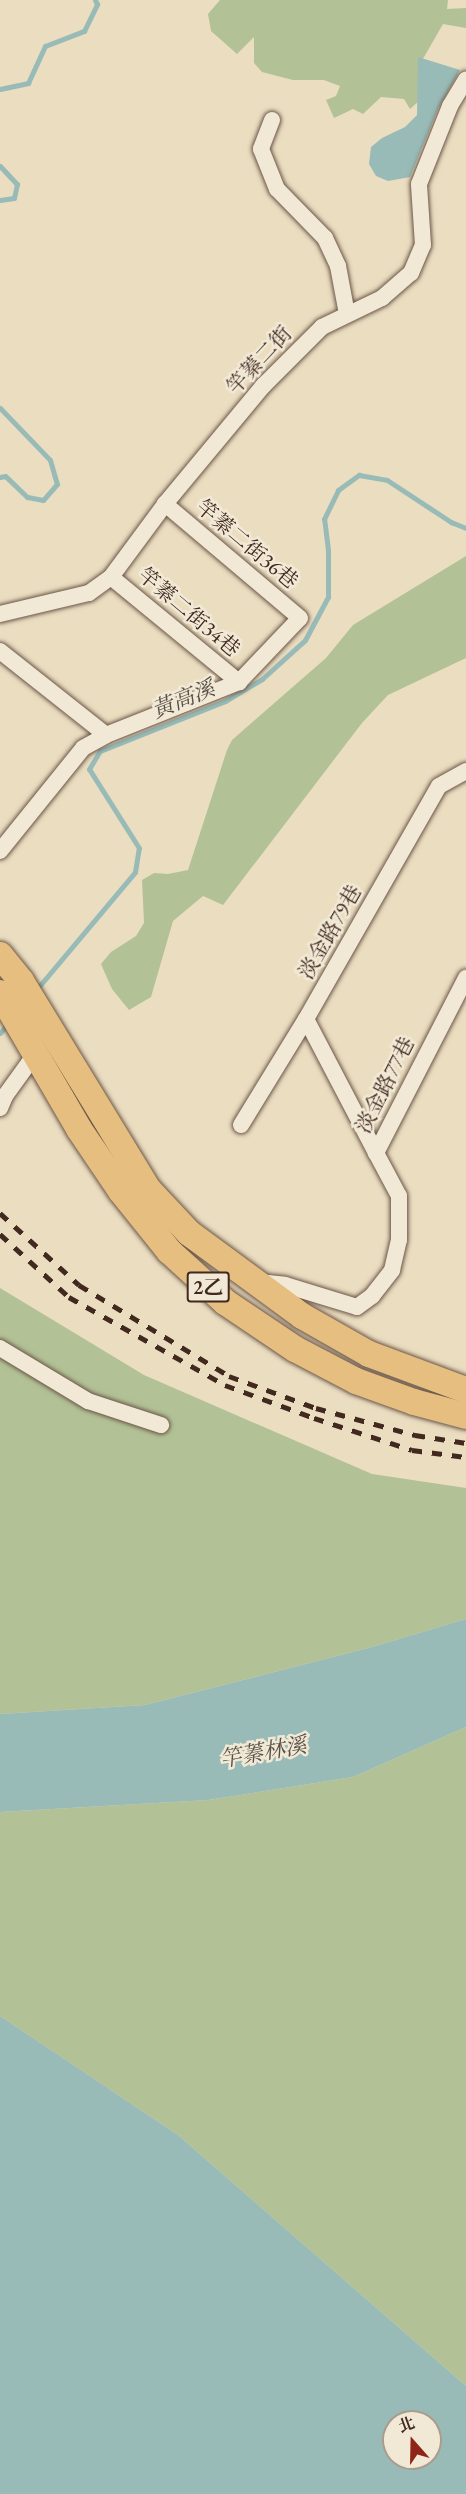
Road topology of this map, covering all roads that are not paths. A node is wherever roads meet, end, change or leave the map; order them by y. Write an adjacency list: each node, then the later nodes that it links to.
1 (466, 79): 3 (street, 竿蓁二街)
2 (272, 120): 3 (street)
3 (347, 314): 4 (street, 竿蓁二街)
4 (165, 504): 5 (street, 竿蓁二街); 8 (street, 竿蓁二街36巷)
5 (111, 577): 6 (street, 竿蓁二街); 8 (street, 竿蓁二街34巷)
6 (0, 614)
7 (0, 651): 9 (street)
8 (238, 682): 9 (street)
9 (106, 735): 11 (street)
10 (466, 771): 15 (street, 淡金路79巷)
11 (0, 851)
12 (0, 955): 14 (main road, 2乙)
13 (466, 978): 19 (street, 淡金路77巷)
14 (7, 990): 16 (main road, 2乙); 20 (main road, 2乙)
15 (306, 1019): 18 (street, 淡金路79巷); 19 (street)
16 (36, 1053): 17 (street); 23 (main road, 2乙)
17 (0, 1108)
18 (241, 1125)
19 (376, 1153): 20 (street, 淡金路77巷)
20 (251, 1281): 22 (main road, 2乙)
21 (0, 1348): 24 (street)
22 (466, 1390)
23 (466, 1416)
24 (161, 1425)

